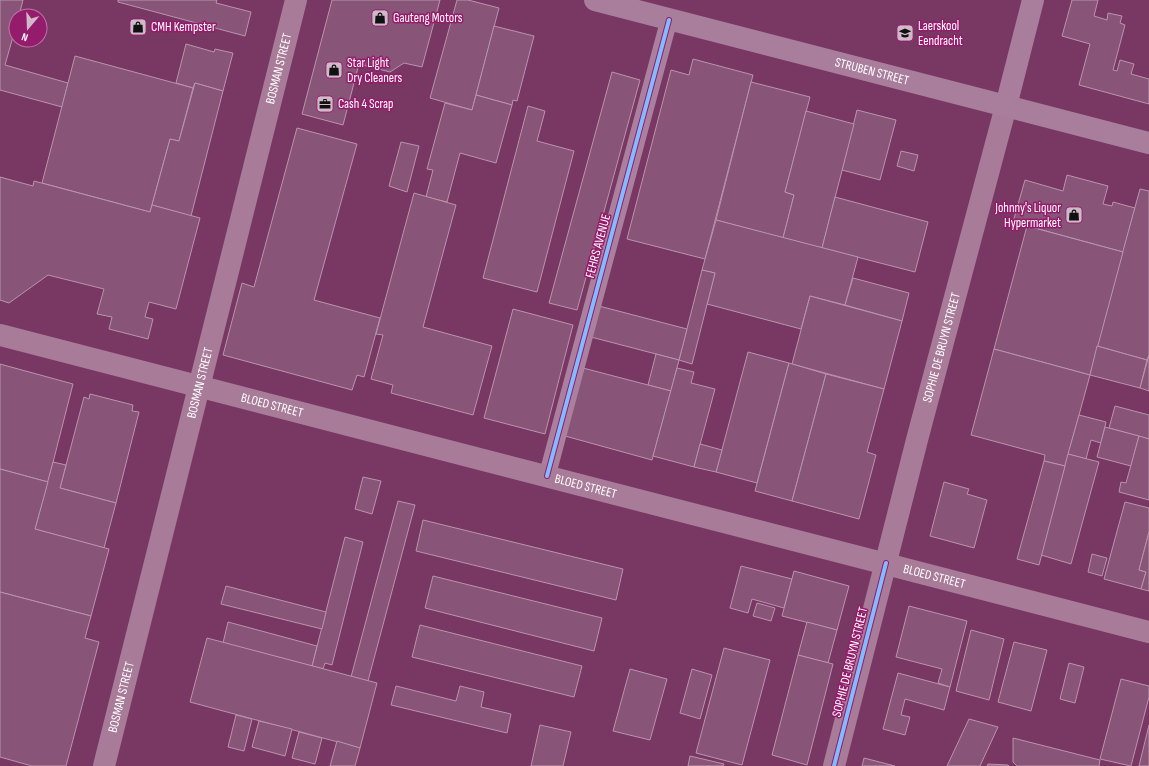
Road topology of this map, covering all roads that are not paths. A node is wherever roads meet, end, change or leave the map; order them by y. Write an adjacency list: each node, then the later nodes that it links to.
1 (296, 0): 8 (main road, BOSMAN STREET)
2 (595, 0): 4 (main road, STRUBEN STREET)
3 (1033, 0): 5 (main road, SOPHIE DE BRUYN STREET)
4 (669, 20): 5 (main road, STRUBEN STREET); 9 (street, FEHRS AVENUE)
5 (1006, 106): 6 (main road, STRUBEN STREET); 10 (main road, SOPHIE DE BRUYN STREET)
6 (1149, 143)
7 (0, 335): 8 (main road, BLOED STREET)
8 (199, 387): 9 (main road, BLOED STREET); 12 (main road, BOSMAN STREET)
9 (547, 476): 10 (main road, BLOED STREET)
10 (886, 563): 11 (main road, BLOED STREET); 13 (main road, SOPHIE DE BRUYN STREET)
11 (1149, 632)
12 (104, 766)
13 (834, 766)

